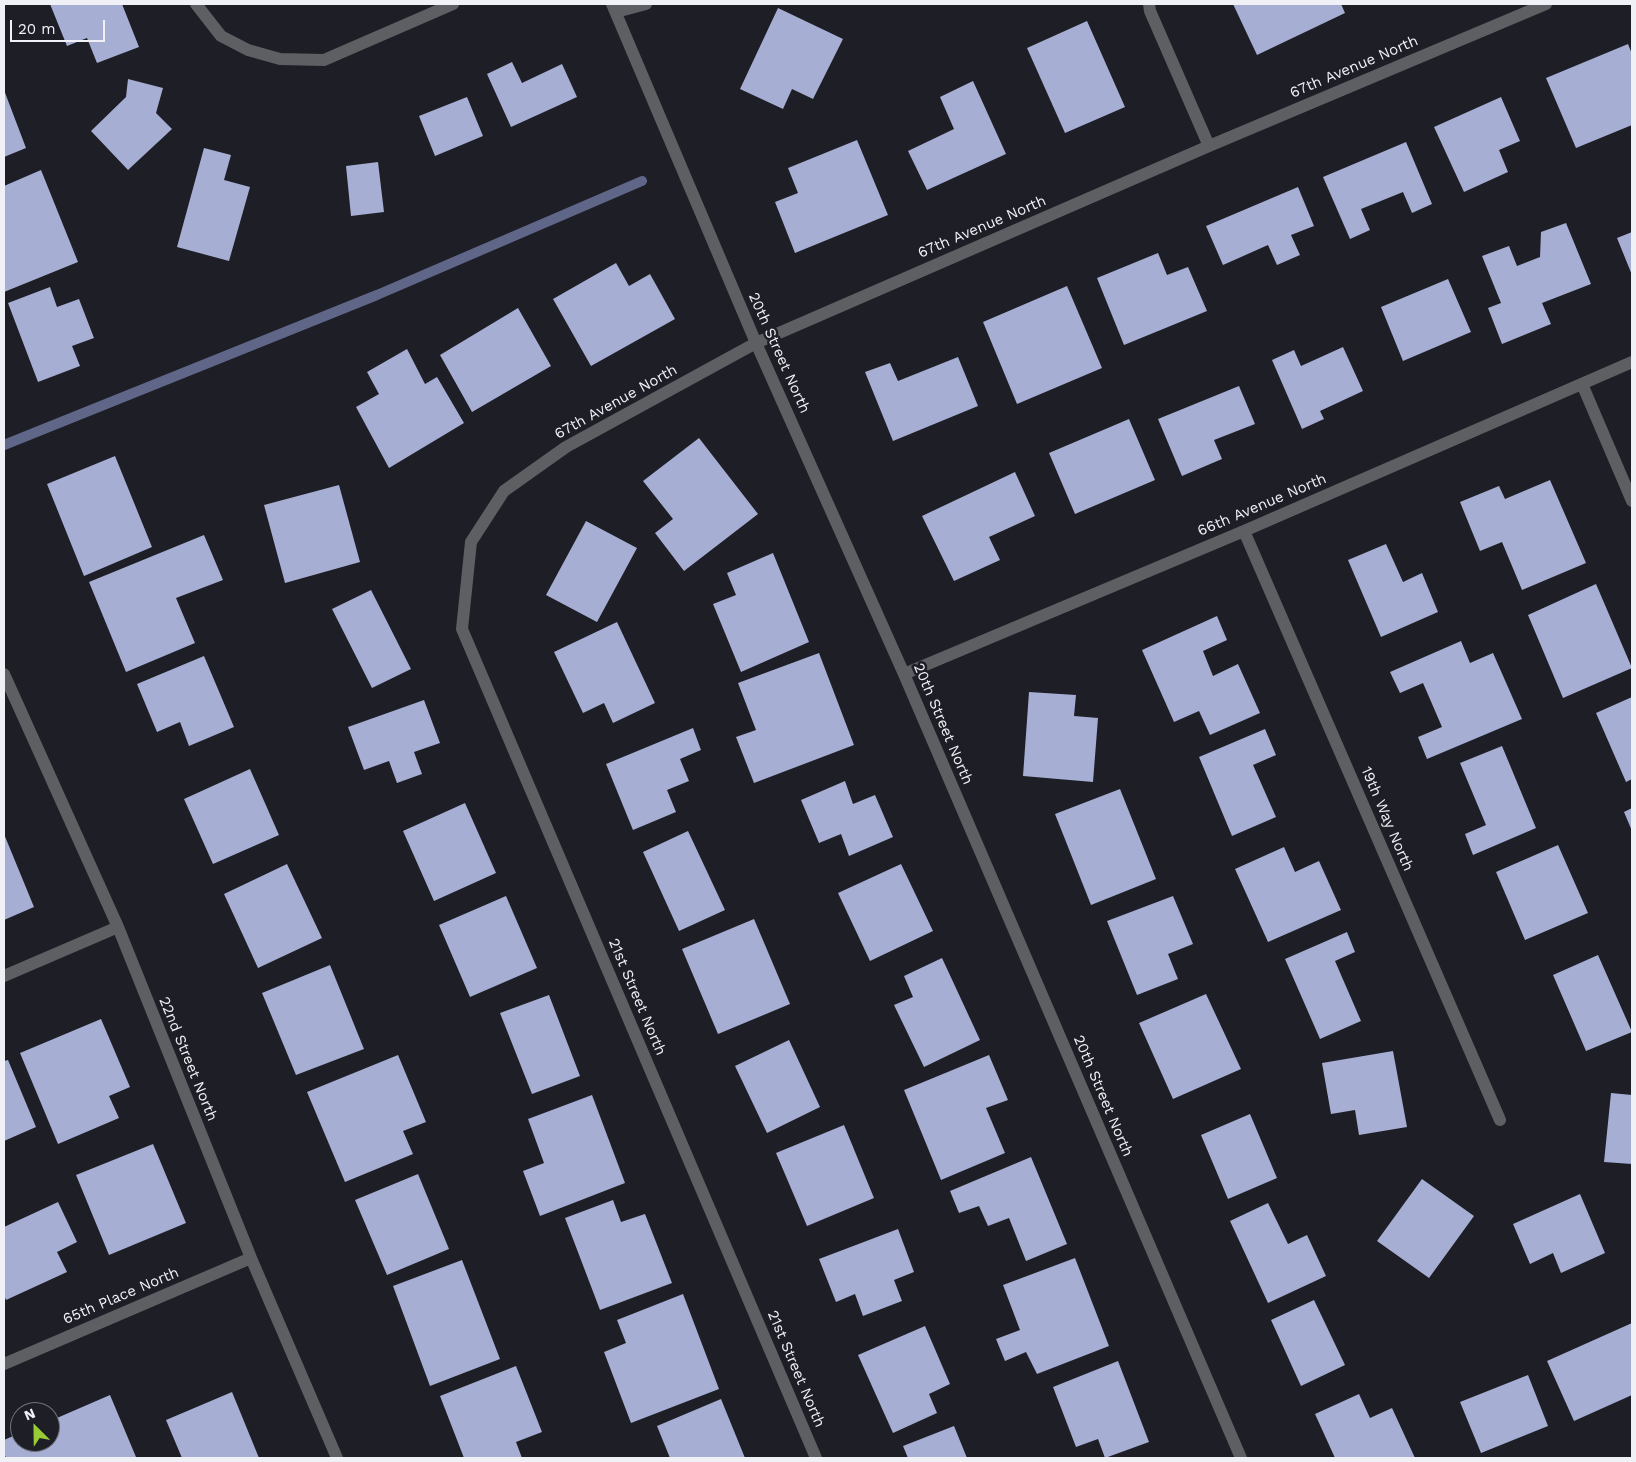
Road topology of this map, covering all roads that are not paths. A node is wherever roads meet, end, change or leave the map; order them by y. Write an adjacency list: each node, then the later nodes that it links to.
1 (196, 4): 2 (street)
2 (453, 4)
3 (646, 4): 6 (street)
4 (1149, 4): 7 (street)
5 (1546, 4): 7 (street, 67th Avenue North)
6 (614, 8): 8 (street, 20th Street North)
7 (1209, 146): 8 (street, 67th Avenue North)
8 (756, 343): 13 (street, 67th Avenue North); 15 (street, 20th Street North)
9 (1632, 362): 10 (street, 66th Avenue North)
10 (1582, 384): 11 (street); 12 (street, 66th Avenue North)
11 (1632, 500)
12 (1244, 531): 15 (street, 66th Avenue North); 18 (street, 19th Way North)
13 (471, 542): 22 (street, 21st Street North)
14 (4, 674): 16 (street, 22nd Street North)
15 (904, 674): 23 (street, 20th Street North)
16 (118, 927): 17 (street); 19 (street, 22nd Street North)
17 (4, 976)
18 (1500, 1120)
19 (251, 1258): 20 (street, 65th Place North); 21 (street, 22nd Street North)
20 (4, 1364)
21 (337, 1458)
22 (816, 1458)
23 (1241, 1458)

